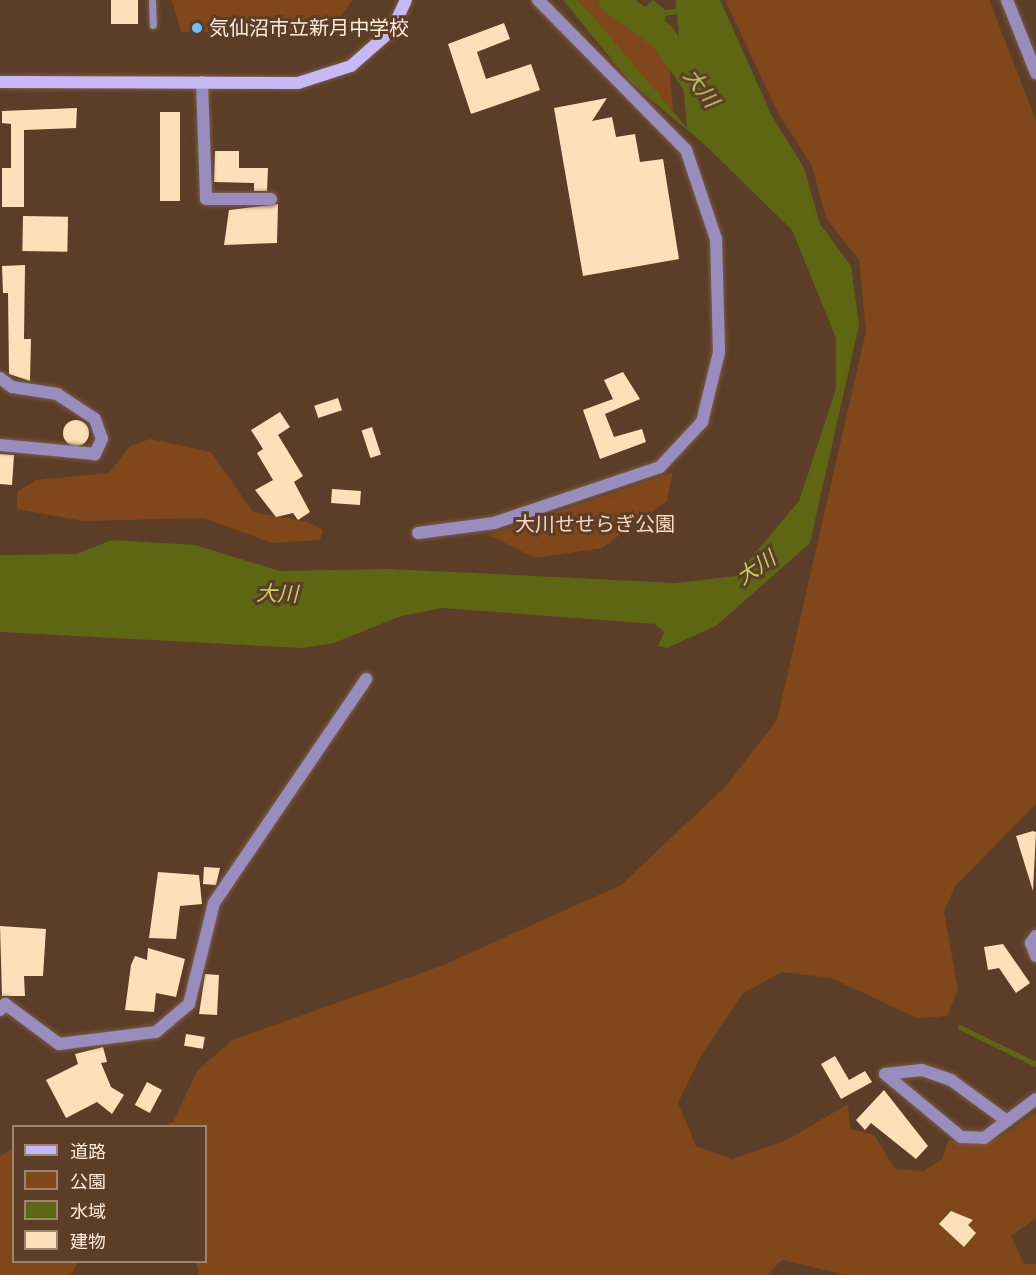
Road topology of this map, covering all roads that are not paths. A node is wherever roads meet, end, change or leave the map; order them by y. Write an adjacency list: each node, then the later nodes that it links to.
1 (152, 0): 5 (lane)
2 (406, 0): 8 (street)
3 (538, 0): 12 (street)
4 (1008, 0): 6 (street)
5 (153, 25)
6 (1036, 74)
7 (0, 82): 8 (street)
8 (202, 82): 9 (street)
9 (271, 199)
10 (0, 378): 11 (street)
11 (0, 445)
12 (418, 533)
13 (366, 679): 16 (street)
14 (1036, 936): 15 (street)
15 (1036, 956)
16 (0, 1010)
17 (1036, 1099): 18 (street)
18 (1007, 1121): 18 (street)

